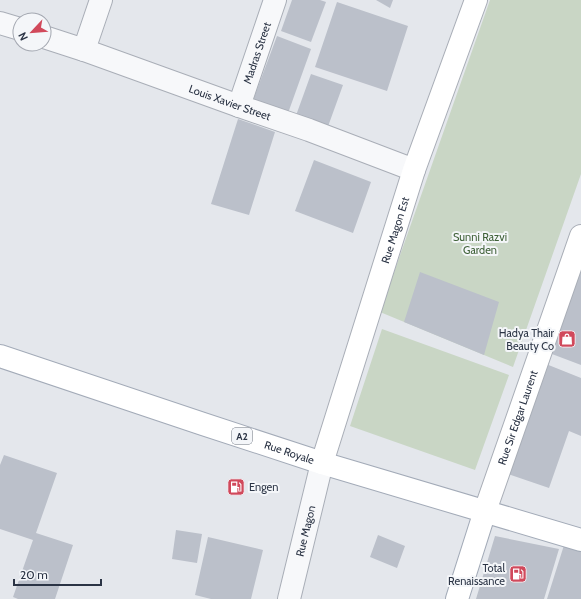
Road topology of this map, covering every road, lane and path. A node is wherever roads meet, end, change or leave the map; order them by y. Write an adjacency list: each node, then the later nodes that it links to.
1 (101, 0): 7 (street)
2 (275, 0): 8 (street, Madras Street)
3 (476, 0): 9 (main road, Rue Magon Est)
4 (0, 23): 5 (street)
5 (12, 27)
6 (52, 40): 7 (street, Louis Xavier Street)
7 (84, 50): 8 (street, Louis Xavier Street)
8 (239, 106): 9 (street, Louis Xavier Street)
9 (414, 170): 12 (main road, Rue Magon Est)
10 (581, 236): 13 (main road, Rue Sir Edgar Laurent)
11 (0, 356): 12 (main road, Rue Royale / A2)
12 (322, 463): 13 (main road, Rue Royale / A2); 15 (street, Rue Magon)
13 (485, 511): 14 (main road, Rue Royale / A2); 16 (main road, Rue Sir Edgar Laurent)
14 (581, 540)
15 (289, 599)
16 (457, 599)

